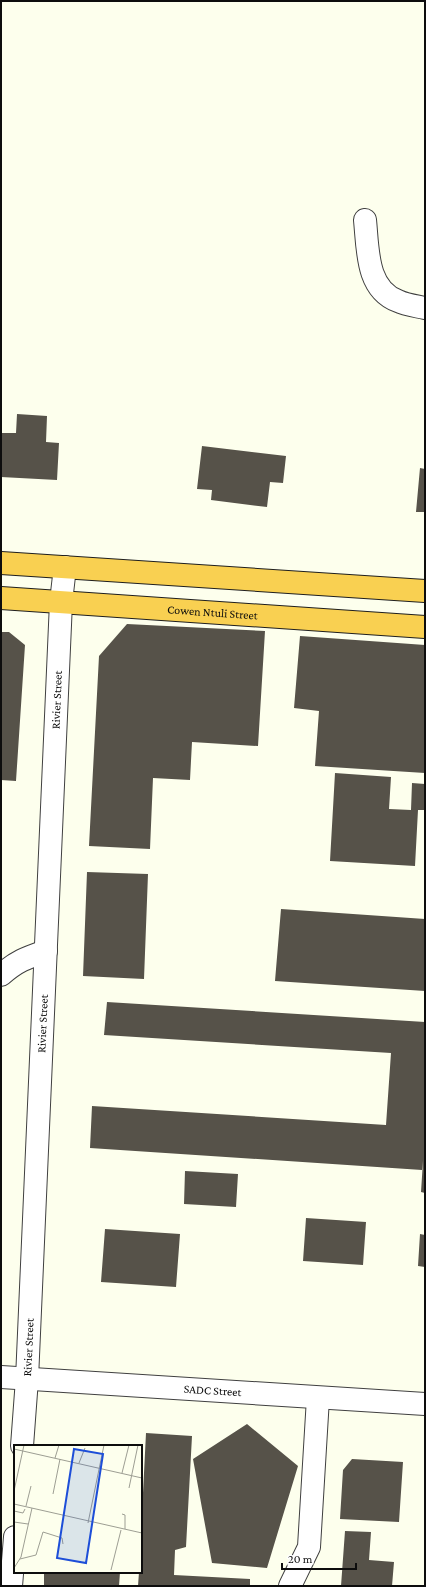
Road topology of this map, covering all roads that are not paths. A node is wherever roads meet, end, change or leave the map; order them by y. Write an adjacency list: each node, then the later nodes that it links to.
1 (365, 220): 2 (street)
2 (425, 308)
3 (1, 563): 4 (highway)
4 (65, 567): 5 (highway); 7 (street, Rivier Street)
5 (425, 590)
6 (1, 598): 7 (highway, Cowen Ntuli Street)
7 (61, 602): 8 (highway, Cowen Ntuli Street); 9 (street, Rivier Street)
8 (425, 627)
9 (46, 951): 10 (street); 12 (street, Rivier Street)
10 (1, 975)
11 (1, 1377): 12 (street, SADC Street)
12 (27, 1379): 13 (street, SADC Street); 15 (street, Rivier Street)
13 (318, 1398): 14 (street, SADC Street); 18 (street)
14 (425, 1404)
15 (22, 1445)
16 (14, 1549): 17 (street)
17 (11, 1586)
18 (290, 1586)

